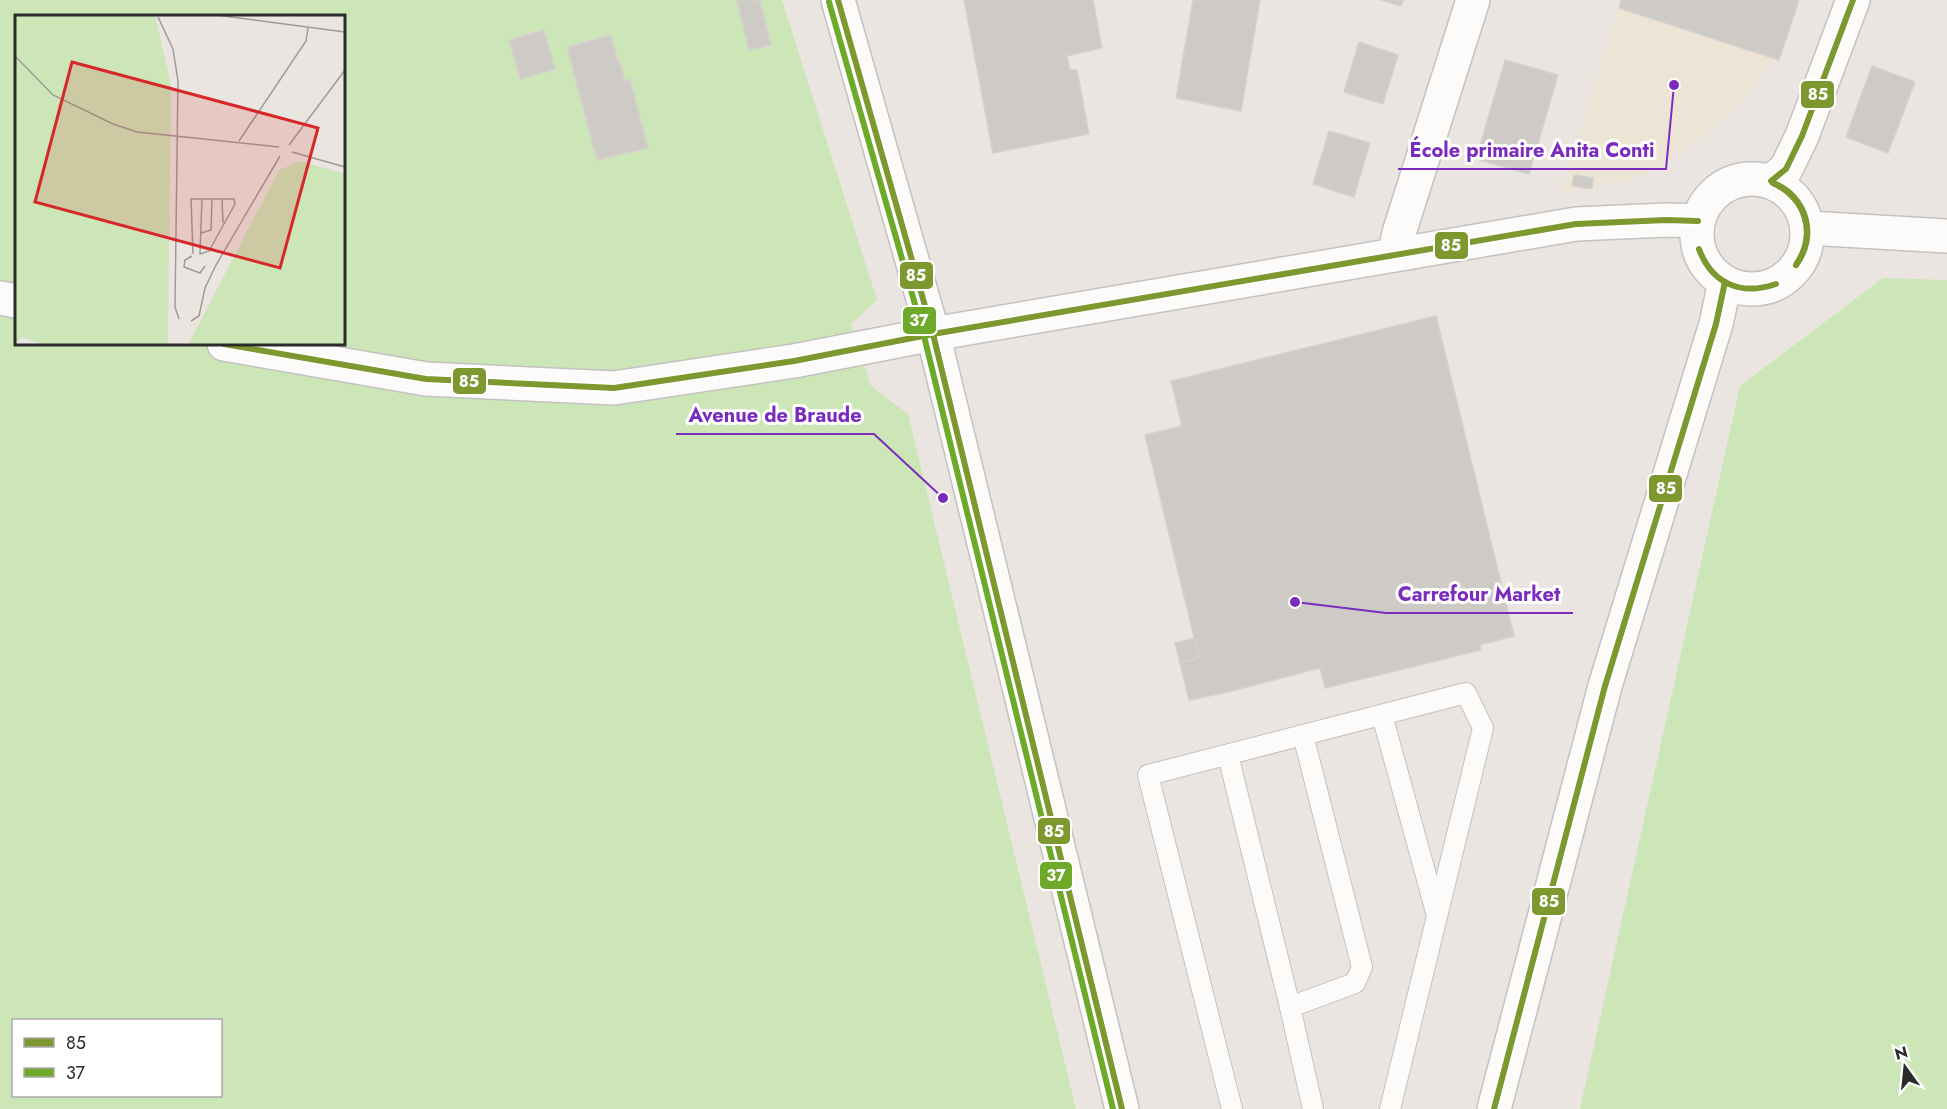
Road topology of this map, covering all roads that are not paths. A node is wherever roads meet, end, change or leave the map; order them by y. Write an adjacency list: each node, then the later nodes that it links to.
1 (837, 0): 12 (street)
2 (1473, 0): 8 (street)
3 (1853, 0): 4 (street)
4 (1771, 181): 5 (street); 6 (street)
5 (1698, 221): 8 (street); 9 (street)
6 (1808, 228): 7 (street); 9 (street)
7 (1947, 236)
8 (1394, 255): 12 (street)
9 (1725, 282): 23 (street)
10 (0, 298): 11 (street)
11 (15, 301)
12 (933, 334): 13 (street); 19 (street)
13 (230, 345)
14 (1382, 715): 15 (lane); 17 (lane); 17 (lane)
15 (1303, 735): 16 (lane); 18 (lane)
16 (1228, 754): 18 (lane); 20 (lane)
17 (1437, 915): 22 (lane)
18 (1290, 1007): 21 (lane)
19 (1122, 1109)
20 (1232, 1109)
21 (1313, 1109)
22 (1390, 1109)
23 (1494, 1109)

